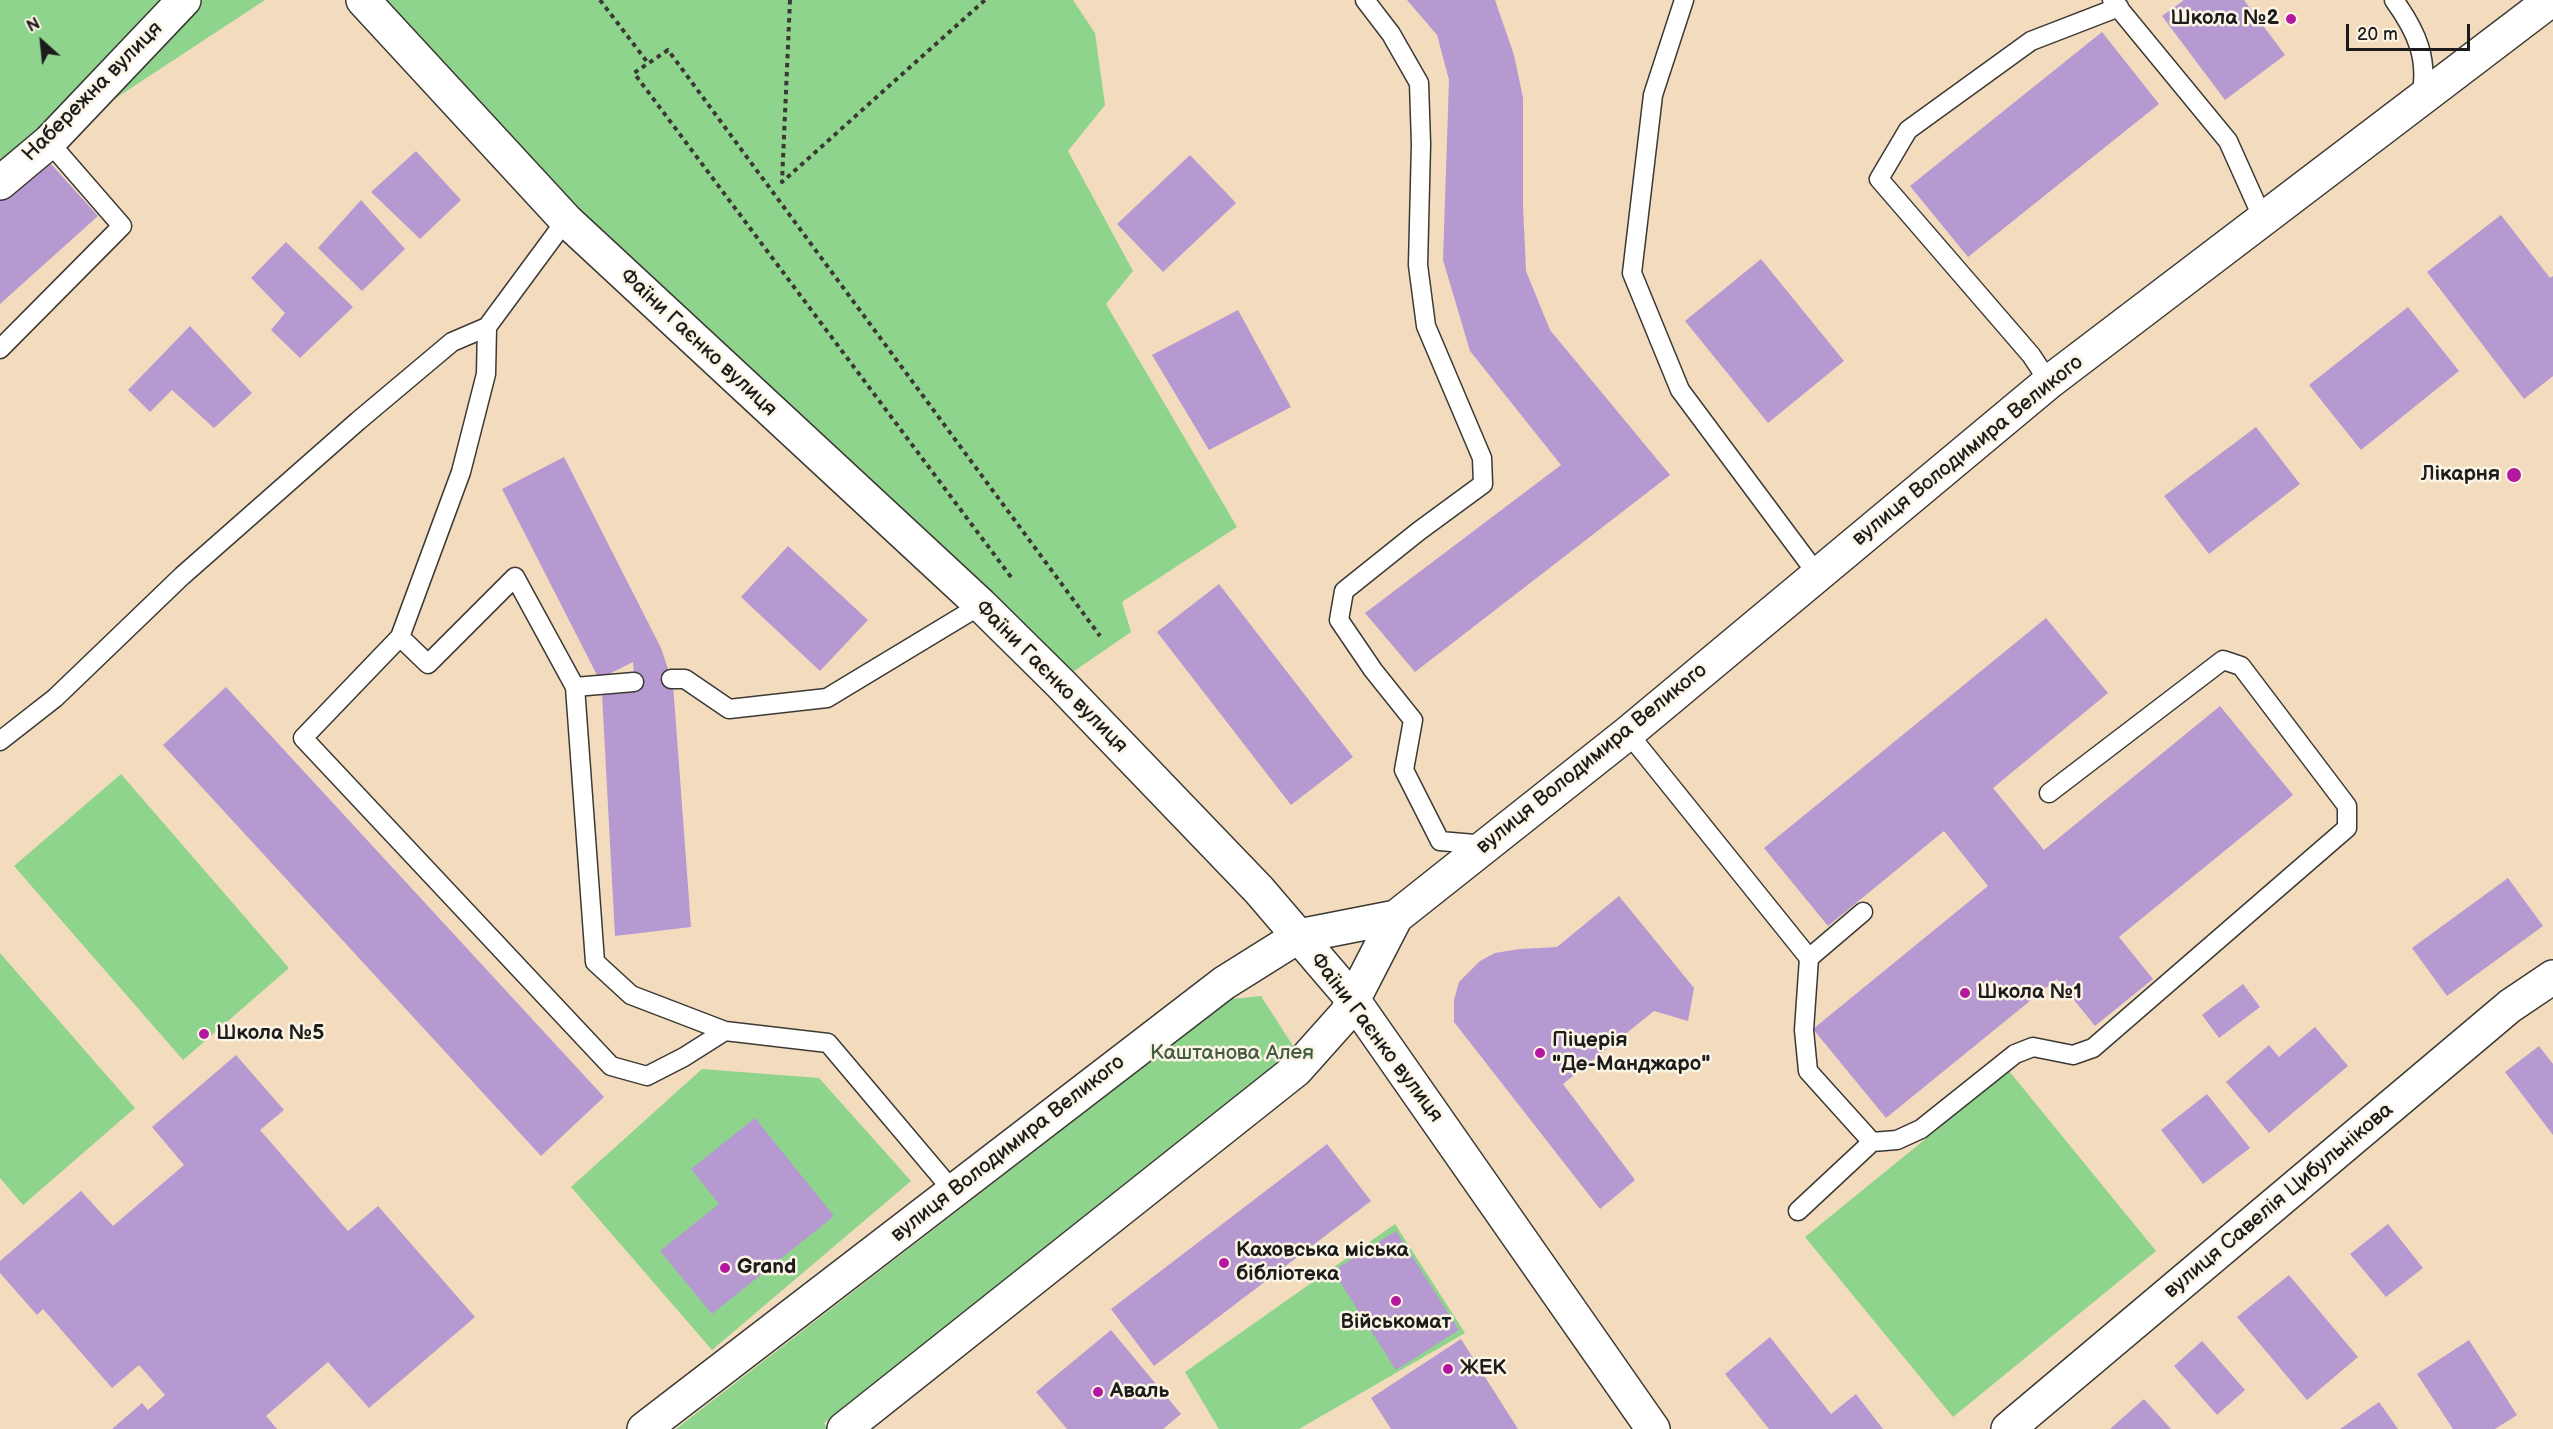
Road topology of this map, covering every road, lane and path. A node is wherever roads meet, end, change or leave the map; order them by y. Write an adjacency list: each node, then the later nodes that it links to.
1 (184, 0): 13 (street, Набережна вулиця)
2 (363, 0): 16 (street, Фаїни Гаєнко вулиця)
3 (600, 0): 11 (path)
4 (790, 0): 5 (path)
5 (985, 0)
6 (1365, 0): 31 (lane)
7 (1684, 0): 20 (lane)
8 (2394, 0): 12 (lane)
9 (2551, 0): 12 (street, вулиця Володимира Великого)
10 (2115, 4): 15 (lane); 19 (lane)
11 (648, 63): 21 (path); 23 (path)
12 (2420, 100): 15 (street, вулиця Володимира Великого)
13 (49, 142): 14 (street, Набережна вулиця); 18 (lane)
14 (0, 183)
15 (2263, 219): 19 (street, вулиця Володимира Великого)
16 (566, 220): 17 (lane); 22 (street, Фаїни Гаєнко вулиця)
17 (487, 327): 24 (lane); 29 (lane)
18 (0, 349)
19 (2049, 382): 20 (street, вулиця Володимира Великого)
20 (1817, 574): 28 (street, вулиця Володимира Великого)
21 (1016, 584)
22 (981, 605): 25 (lane); 34 (street, Фаїни Гаєнко вулиця)
23 (1100, 636)
24 (400, 638): 27 (lane); 38 (lane)
25 (671, 679)
26 (634, 682): 27 (lane)
27 (575, 687): 38 (lane)
28 (1628, 733): 31 (street, вулиця Володимира Великого); 35 (lane)
29 (0, 741)
30 (2049, 793): 39 (lane)
31 (1486, 845): 33 (street, вулиця Володимира Великого)
32 (1863, 912): 35 (lane)
33 (1396, 916): 34 (street, вулиця Володимира Великого); 37 (street, вулиця Володимира Великого)
34 (1299, 936): 37 (street, Фаїни Гаєнко вулиця); 40 (street, вулиця Володимира Великого)
35 (1809, 958): 39 (lane)
36 (2553, 977): 45 (street, вулиця Савелія Цибульнікова)
37 (1354, 1001): 43 (street, вулиця Володимира Великого); 44 (street, Фаїни Гаєнко вулиця)
38 (725, 1031): 40 (lane)
39 (1872, 1142): 41 (lane)
40 (953, 1191): 42 (street, вулиця Володимира Великого)
41 (1798, 1211)
42 (644, 1429)
43 (844, 1429)
44 (1653, 1429)
45 (2008, 1429)

